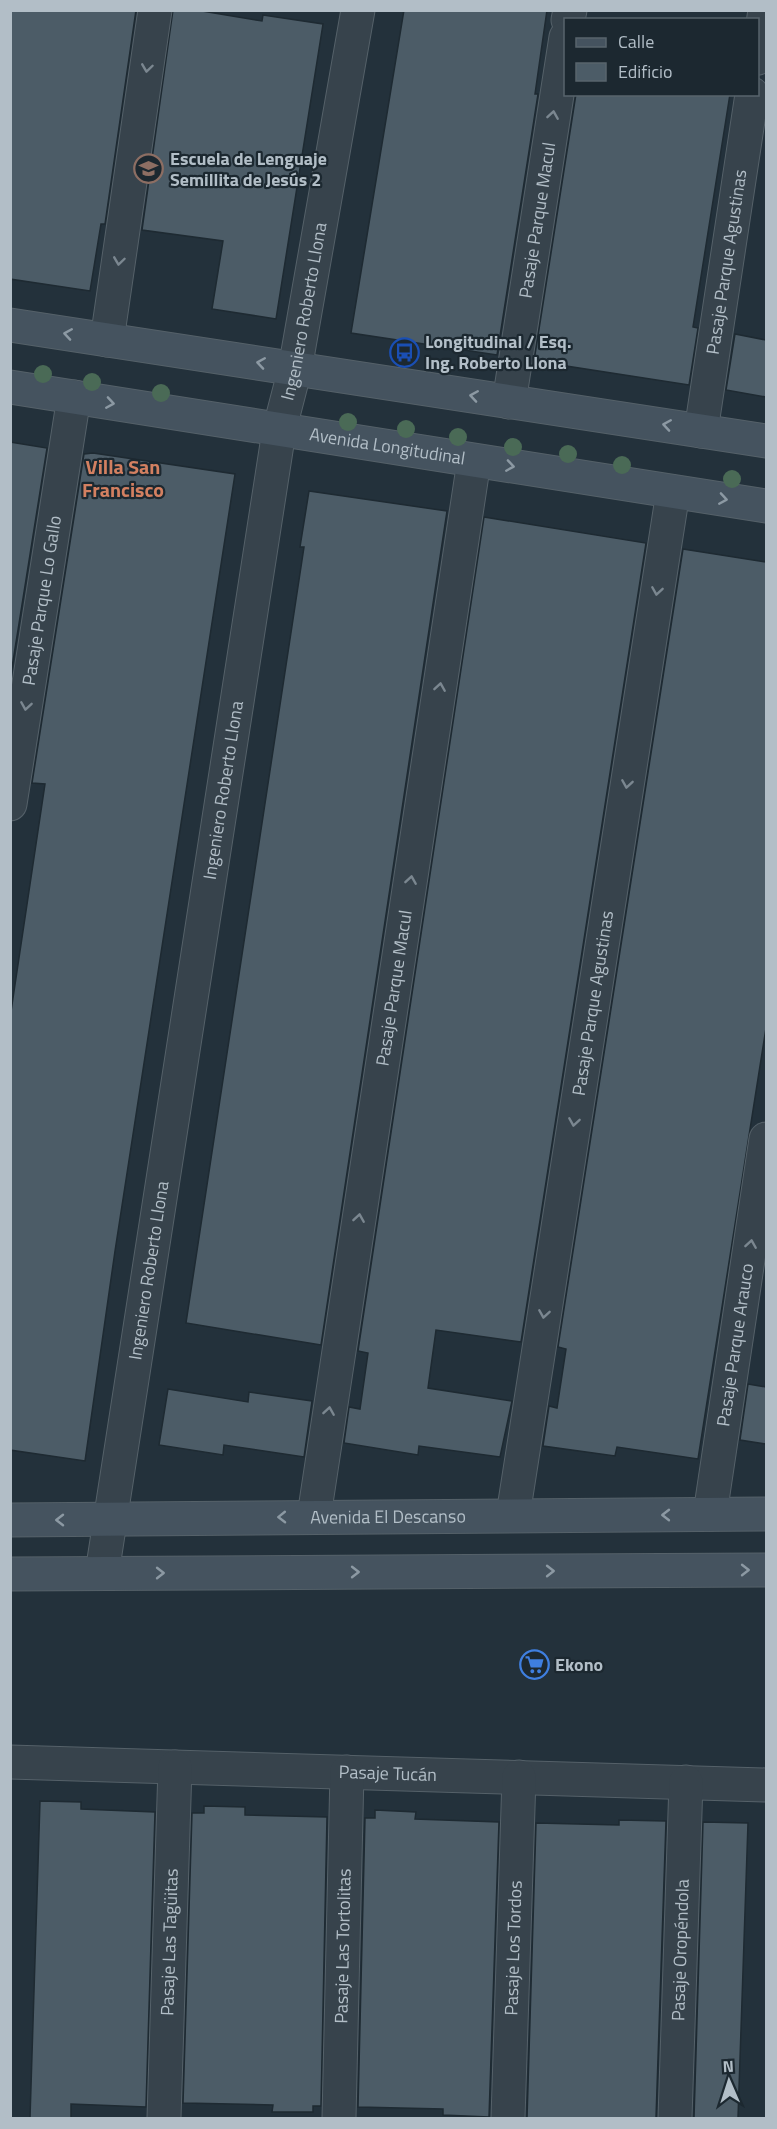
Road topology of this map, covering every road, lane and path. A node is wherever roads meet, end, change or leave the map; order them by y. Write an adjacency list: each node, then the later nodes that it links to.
1 (155, 10): 8 (street, one-way to 8)
2 (358, 10): 9 (street, Ingeniero Roberto Llona)
3 (765, 10): 5 (street)
4 (564, 50): 12 (street, Pasaje Parque Macul, one-way to 4)
5 (759, 51)
6 (752, 96): 13 (street, Pasaje Parque Agustinas)
7 (10, 325): 8 (main road, one-way to 7)
8 (108, 340): 9 (main road, one-way to 8)
9 (295, 369): 12 (main road, one-way to 9); 14 (street, Ingeniero Roberto Llona)
10 (10, 387): 11 (main road, Avenida Longitudinal)
11 (74, 397): 14 (main road, Avenida Longitudinal, one-way to 14); 19 (street, Pasaje Parque Lo Gallo, one-way to 19)
12 (509, 402): 13 (main road, one-way to 12)
13 (701, 430): 15 (main road)
14 (279, 431): 16 (main road, Avenida Longitudinal); 26 (street, Ingeniero Roberto Llona)
15 (766, 441)
16 (474, 461): 17 (main road, Avenida Longitudinal, one-way to 17); 24 (street, Pasaje Parque Macul, one-way to 16)
17 (673, 492): 18 (main road, Avenida Longitudinal, one-way to 18); 23 (street, Pasaje Parque Agustinas, one-way to 23)
18 (766, 506)
19 (10, 804)
20 (766, 1139): 21 (street, Pasaje Parque Arauco, one-way to 20)
21 (710, 1514): 22 (main road, Avenida El Descanso); 23 (main road, Avenida El Descanso, one-way to 23)
22 (766, 1514)
23 (513, 1515): 24 (main road, Avenida El Descanso)
24 (314, 1516): 26 (main road, Avenida El Descanso, one-way to 26)
25 (10, 1520): 26 (main road, Avenida El Descanso, one-way to 25)
26 (110, 1520): 29 (street, Ingeniero Roberto Llona)
27 (766, 1570): 29 (main road, one-way to 27)
28 (10, 1574): 29 (main road)
29 (102, 1574)
30 (10, 1762): 31 (street, Pasaje Tucán)
31 (175, 1767): 32 (street, Pasaje Tucán); 36 (street, Pasaje Las Tagüitas)
32 (347, 1772): 33 (street, Pasaje Tucán); 37 (street, Pasaje Las Tortolitas)
33 (519, 1777): 34 (street, Pasaje Tucán); 38 (street, Pasaje Los Tordos)
34 (686, 1782): 35 (street, Pasaje Tucán); 39 (street, Pasaje Oropéndola)
35 (766, 1785)
36 (164, 2118)
37 (339, 2118)
38 (508, 2118)
39 (675, 2118)

